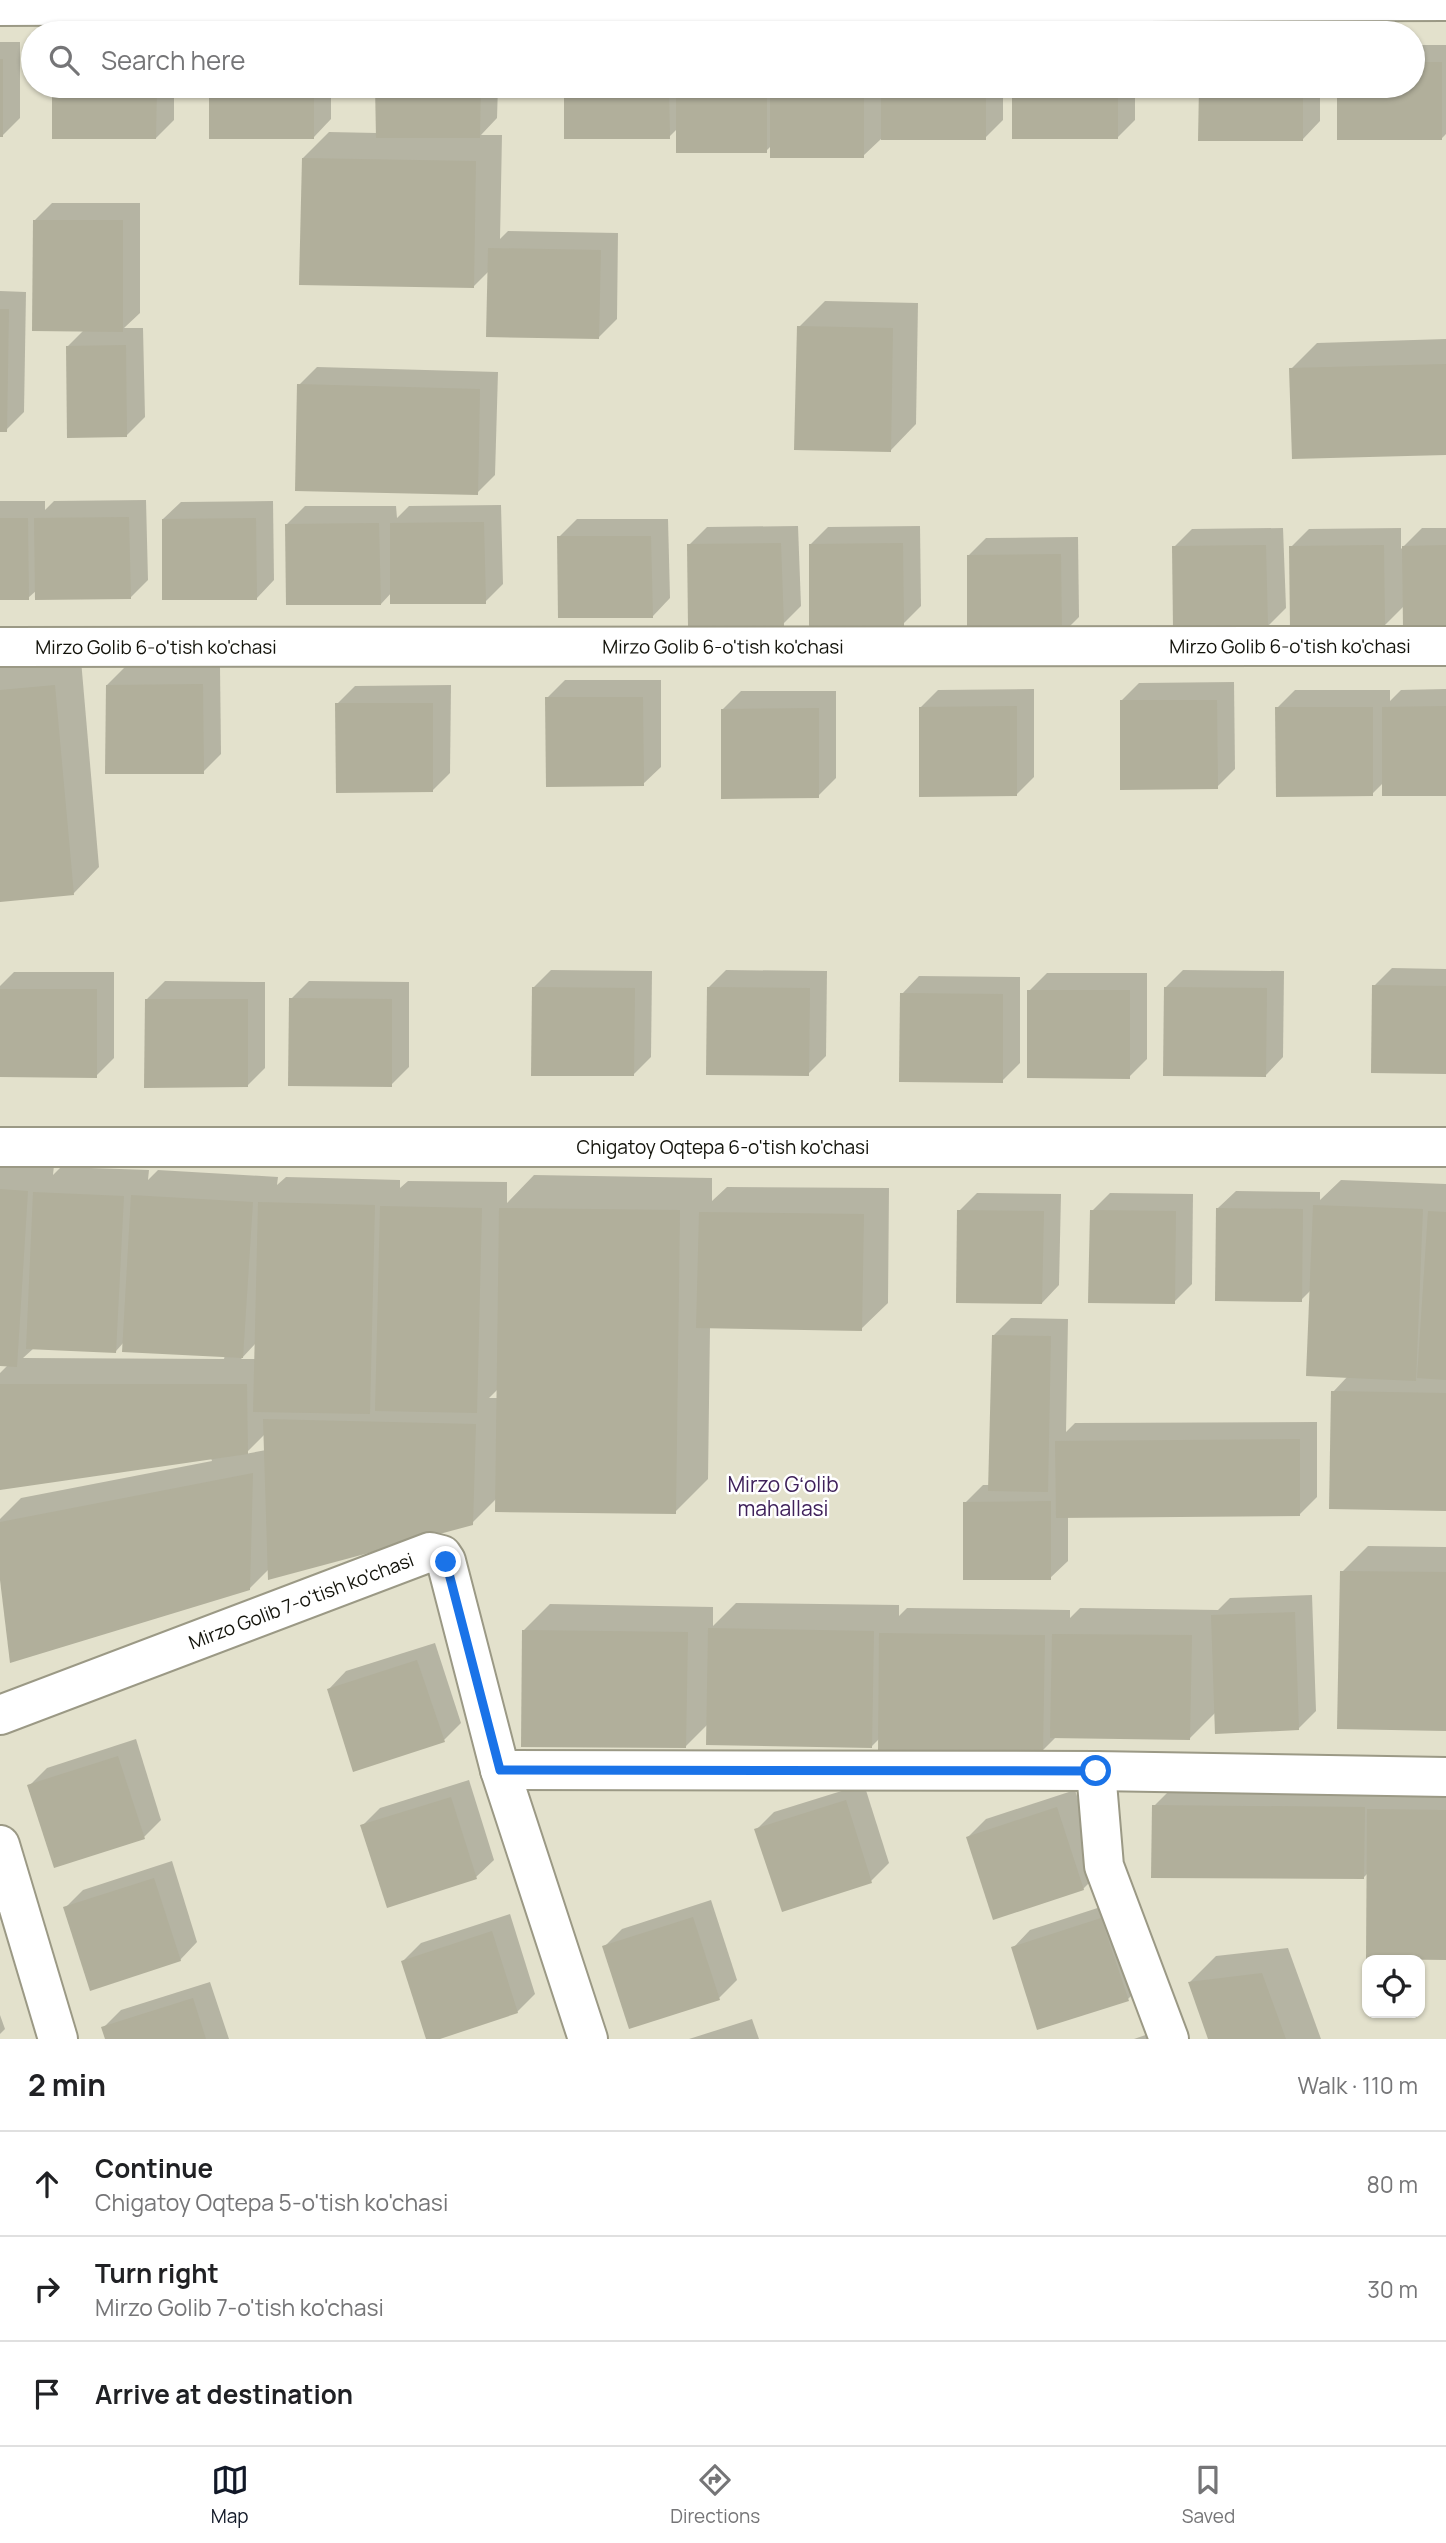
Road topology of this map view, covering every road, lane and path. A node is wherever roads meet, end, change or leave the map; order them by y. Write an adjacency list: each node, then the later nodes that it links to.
1 (1446, 1): 2 (street)
2 (0, 6)
3 (1446, 646): 4 (street, Mirzo Golib 6-o'tish ko'chasi)
4 (0, 647)
5 (0, 1147): 6 (street, Chigatoy Oqtepa 6-o'tish ko'chasi)
6 (1446, 1147)
7 (0, 1715): 8 (street, Mirzo Golib 7-o'tish ko'chasi)
8 (500, 1770): 9 (street); 13 (street, Mirzo Golib 7-o'tish ko'chasi)
9 (1096, 1771): 10 (street); 14 (street)
10 (1446, 1777)
11 (0, 1845): 12 (street)
12 (58, 2039)
13 (588, 2039)
14 (1169, 2039)

